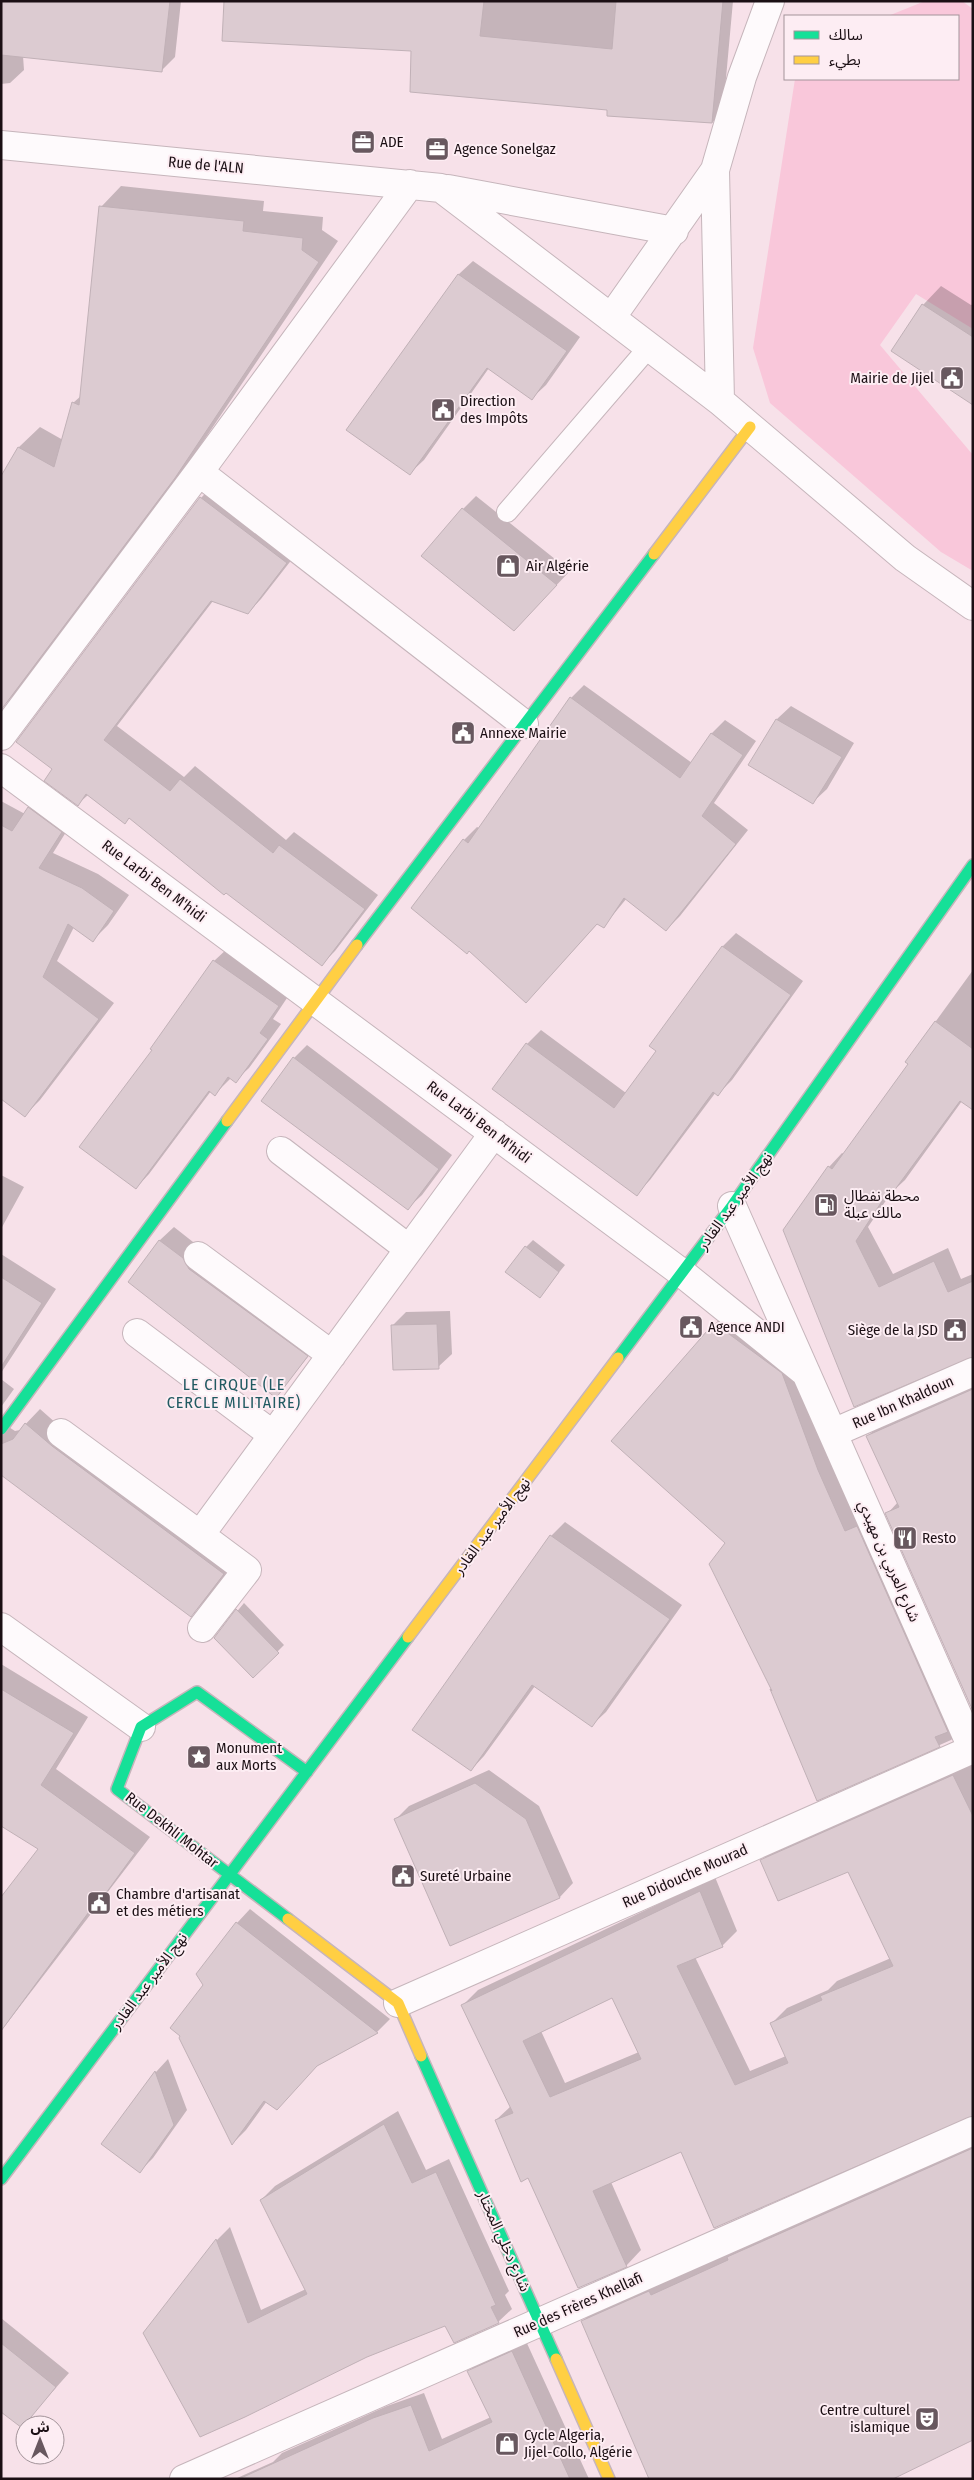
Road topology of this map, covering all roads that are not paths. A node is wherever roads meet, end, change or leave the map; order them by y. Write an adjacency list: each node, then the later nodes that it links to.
1 (770, 1): 3 (street)
2 (1, 146): 4 (street, Rue de l'ALN)
3 (715, 170): 6 (street); 9 (street)
4 (410, 184): 5 (street, Rue de l'ALN); 11 (street)
5 (441, 188): 6 (street, Rue de l'ALN); 7 (street)
6 (674, 231): 7 (street)
7 (611, 318): 8 (street)
8 (649, 347): 9 (street); 12 (lane)
9 (720, 401): 10 (street)
10 (750, 428): 13 (street); 14 (street)
11 (200, 472): 14 (street); 15 (street)
12 (507, 512)
13 (973, 606)
14 (524, 724): 18 (street)
15 (1, 736)
16 (1, 768): 18 (street, Rue Larbi Ben M'hidi)
17 (973, 866): 21 (street, نهج الأمير عبد القادر)
18 (315, 1001): 19 (street, Rue Larbi Ben M'hidi); 29 (street)
19 (494, 1133): 22 (street); 24 (street, Rue Larbi Ben M'hidi)
20 (281, 1151): 22 (street)
21 (732, 1206): 24 (street, نهج الأمير عبد القادر); 27 (street)
22 (409, 1249): 26 (street)
23 (198, 1256): 26 (street)
24 (682, 1273): 27 (street, Rue Larbi Ben M'hidi); 38 (street, نهج الأمير عبد القادر)
25 (137, 1333): 32 (street)
26 (332, 1354): 32 (street)
27 (806, 1372): 31 (street, شارع العربي بن مهيدي)
28 (973, 1372): 31 (street, Rue Ibn Khaldoun)
29 (1, 1429)
30 (61, 1433): 33 (street)
31 (833, 1433): 37 (street, شارع العربي بن مهيدي)
32 (273, 1435): 33 (street)
33 (200, 1535): 35 (street)
34 (1, 1627): 36 (street)
35 (202, 1628)
36 (141, 1727): 38 (street); 39 (street, Rue Dekhli Mohtar)
37 (973, 1750): 40 (street, Rue Didouche Mourad)
38 (307, 1772): 39 (street, نهج الأمير عبد القادر)
39 (229, 1874): 40 (street, Rue Dekhli Mohtar); 42 (street, نهج الأمير عبد القادر)
40 (398, 2003): 43 (street, شارع دخلي المختار)
41 (973, 2131): 43 (street, Rue des Frères Khellafi)
42 (1, 2178)
43 (540, 2322): 44 (street, Rue des Frères Khellafi); 45 (street, شارع دخلي المختار)
44 (184, 2479)
45 (609, 2479)

